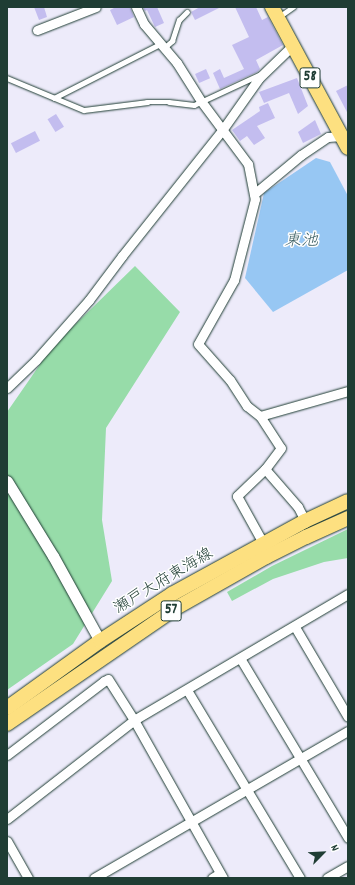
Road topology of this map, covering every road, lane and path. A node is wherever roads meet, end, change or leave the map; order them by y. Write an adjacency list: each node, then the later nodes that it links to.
1 (96, 7): 6 (street)
2 (136, 7): 7 (street)
3 (293, 7): 5 (lane)
4 (187, 12): 7 (lane)
5 (275, 12): 8 (main road, 58)
6 (37, 30)
7 (162, 46): 11 (lane); 12 (street)
8 (292, 46): 9 (street); 14 (main road, 58)
9 (265, 72): 12 (lane); 13 (street)
10 (7, 78): 11 (lane)
11 (54, 98): 12 (lane)
12 (201, 101): 13 (street)
13 (223, 129): 15 (street); 16 (street)
14 (346, 138): 15 (street)
15 (254, 194): 18 (street)
16 (7, 388)
17 (348, 391): 18 (street)
18 (260, 416): 19 (street)
19 (265, 469): 23 (street); 24 (street)
20 (7, 481): 27 (street)
21 (348, 501): 23 (main road, 瀬戸大府東海線 / 57)
22 (348, 518): 33 (main road, 瀬戸大府東海線 / 57)
23 (305, 521): 24 (main road, 瀬戸大府東海線 / 57)
24 (263, 543): 27 (main road, 瀬戸大府東海線 / 57)
25 (346, 599): 26 (street)
26 (295, 626): 28 (street); 31 (street)
27 (100, 642): 30 (main road, 瀬戸大府東海線 / 57)
28 (240, 658): 29 (street); 36 (street)
29 (187, 690): 32 (street); 37 (street)
30 (7, 708)
31 (348, 717)
32 (134, 720): 35 (street); 38 (street); 39 (street)
33 (7, 724)
34 (348, 731): 36 (street)
35 (7, 755)
36 (300, 759): 37 (street); 40 (street)
37 (247, 790): 39 (street); 47 (street)
38 (7, 819)
39 (192, 822): 43 (street); 45 (street)
40 (348, 838)
41 (7, 841): 44 (street)
42 (348, 866): 48 (street)
43 (222, 876): 46 (street)
44 (28, 878)
45 (94, 878)
46 (212, 878)
47 (300, 878)
48 (327, 878)

